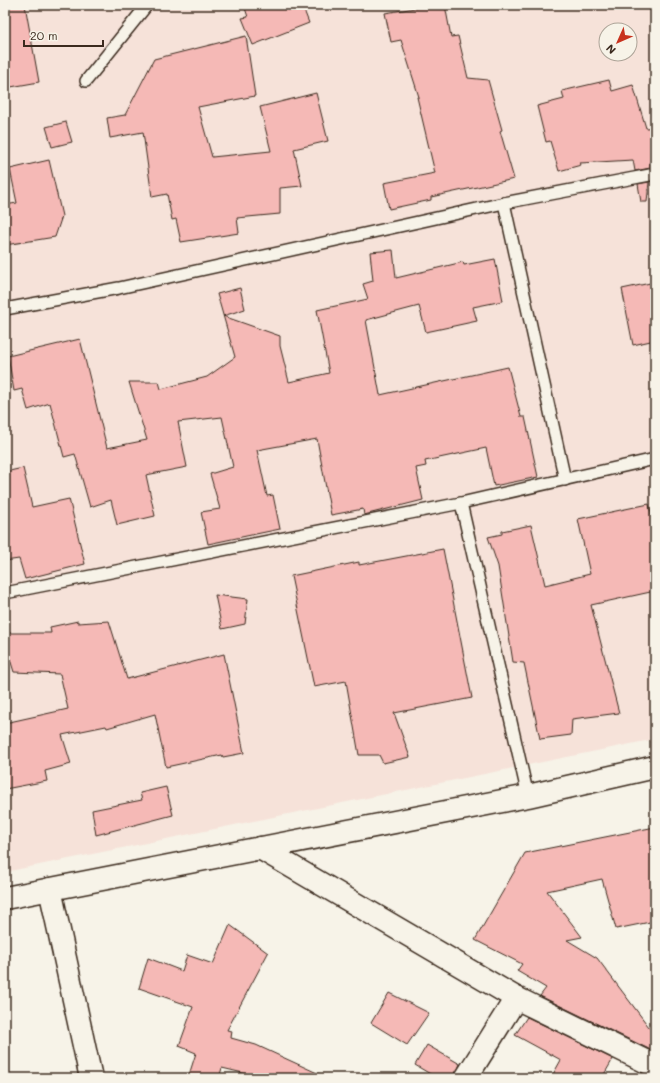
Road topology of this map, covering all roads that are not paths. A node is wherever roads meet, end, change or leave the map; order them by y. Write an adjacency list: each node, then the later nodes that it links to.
1 (147, 5): 2 (lane)
2 (86, 81)
3 (655, 174): 4 (lane)
4 (504, 203): 5 (lane); 7 (lane)
5 (5, 309)
6 (655, 459): 7 (lane)
7 (565, 480): 8 (lane)
8 (461, 503): 9 (lane); 11 (lane)
9 (5, 593)
10 (655, 767): 11 (street)
11 (528, 796): 12 (street)
12 (260, 848): 13 (street); 15 (street)
13 (50, 890): 14 (street); 17 (street)
14 (5, 898)
15 (516, 998): 16 (street); 18 (street)
16 (655, 1066)
17 (91, 1078)
18 (466, 1078)

